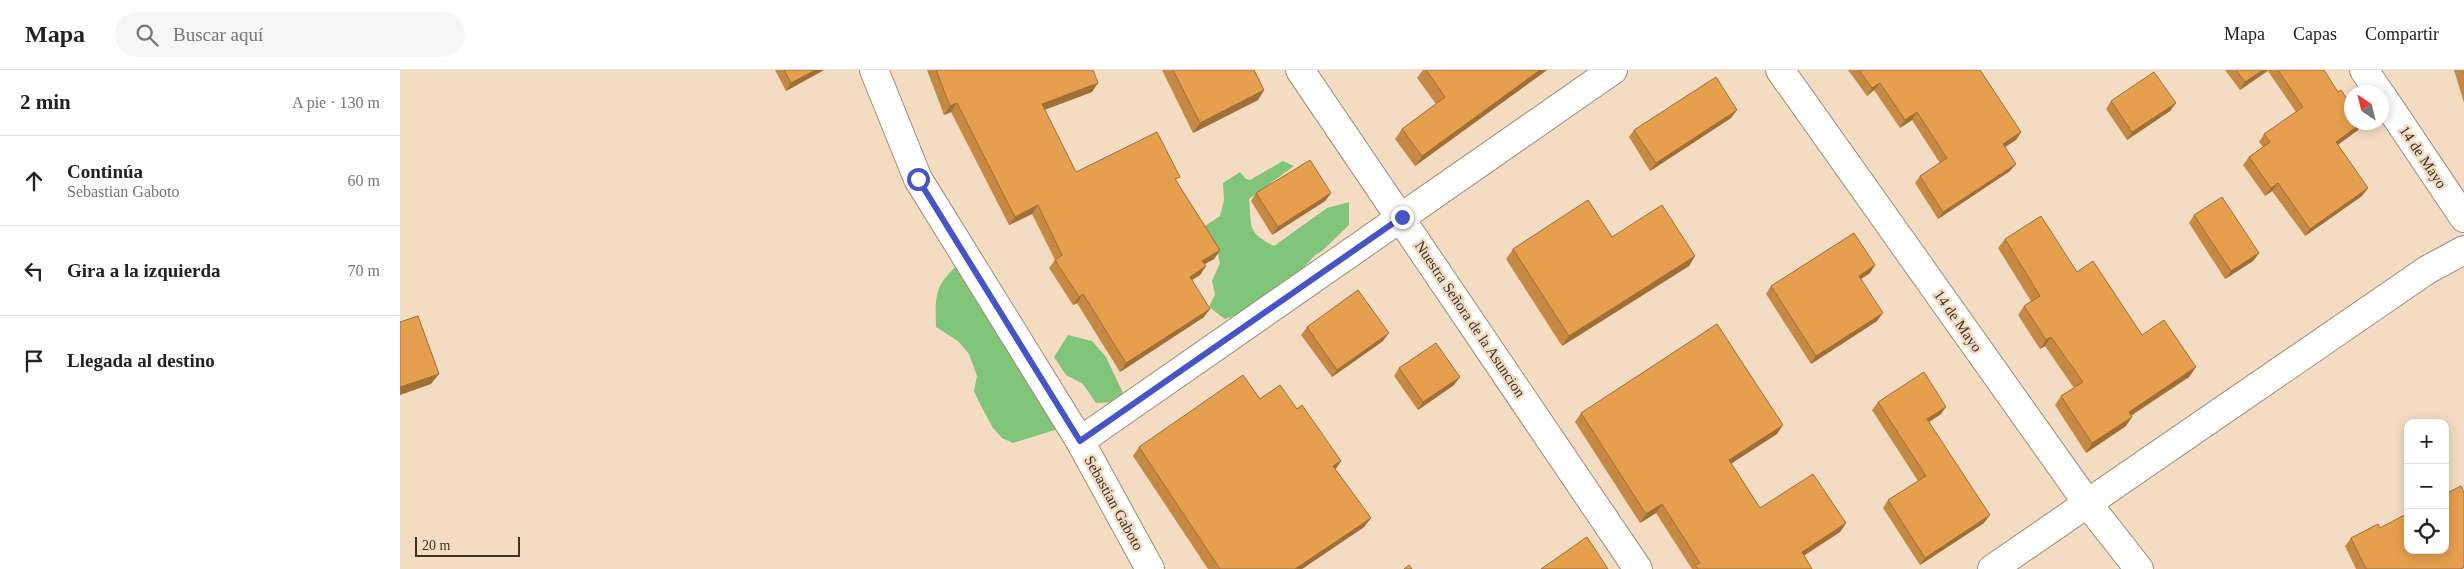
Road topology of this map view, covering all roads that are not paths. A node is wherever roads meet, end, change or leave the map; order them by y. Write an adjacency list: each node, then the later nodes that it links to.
1 (874, 70): 11 (street, Sebastian Gaboto)
2 (1300, 70): 8 (street, Nuestra Señora de la Asuncion)
3 (1613, 70): 8 (street)
4 (1780, 70): 12 (street, 14 de Mayo)
5 (2364, 70): 6 (street, 14 de Mayo)
6 (2374, 85)
7 (2389, 107): 9 (street, 14 de Mayo)
8 (1402, 217): 11 (street); 14 (street, Nuestra Señora de la Asuncion)
9 (2464, 218)
10 (2464, 250): 12 (street)
11 (1080, 441): 13 (street, Sebastian Gaboto)
12 (2088, 504): 15 (street); 16 (street, 14 de Mayo)
13 (1150, 569)
14 (1638, 569)
15 (1992, 569)
16 (2139, 569)

